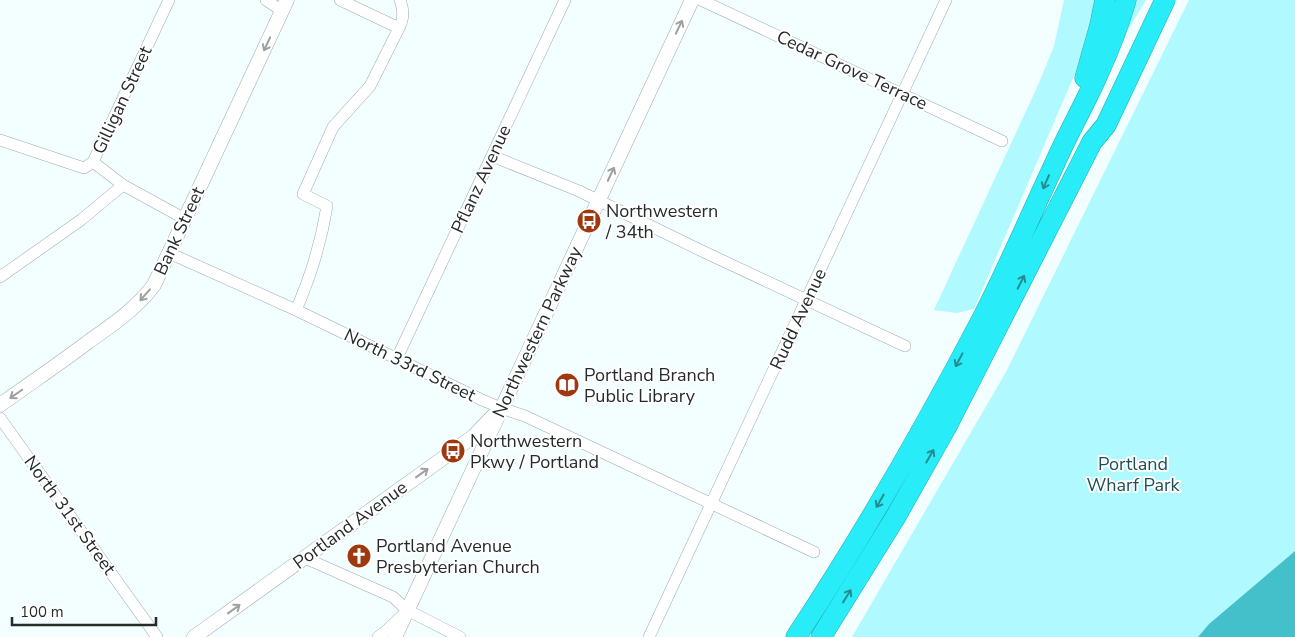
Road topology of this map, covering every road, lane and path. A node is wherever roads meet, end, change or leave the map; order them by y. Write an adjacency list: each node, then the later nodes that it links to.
1 (169, 0): 22 (street, Gilligan Street)
2 (266, 0): 14 (street)
3 (340, 0): 15 (street)
4 (400, 0): 15 (street)
5 (565, 0): 21 (street, Pflanz Avenue)
6 (692, 0): 24 (street, Northwestern Parkway, one-way to 6)
7 (701, 0): 16 (street, Cedar Grove Terrace)
8 (946, 0): 16 (street, Rudd Avenue)
9 (1105, 0): 17 (highway)
10 (1126, 0): 17 (highway)
11 (1131, 0): 25 (highway)
12 (1154, 0): 20 (highway)
13 (1166, 0): 20 (highway)
14 (285, 6): 26 (street, Bank Street, one-way to 26)
15 (399, 28): 30 (street)
16 (903, 94): 19 (street, Cedar Grove Terrace); 29 (street, Rudd Avenue)
17 (1066, 138): 31 (highway, one-way to 31)
18 (0, 140): 22 (street)
19 (1002, 140)
20 (1092, 142): 25 (highway)
21 (492, 156): 24 (street); 33 (street, Pflanz Avenue)
22 (93, 162): 23 (street, Gilligan Street)
23 (123, 185): 26 (street, Gilligan Street); 28 (street)
24 (598, 200): 29 (street); 35 (street, Northwestern Parkway)
25 (1056, 214): 31 (highway, one-way to 25)
26 (185, 219): 27 (street, Bank Street)
27 (169, 253): 30 (street, North 33rd Street); 34 (street, Bank Street, one-way to 34)
28 (0, 277)
29 (806, 300): 32 (street); 37 (street, Rudd Avenue)
30 (296, 310): 33 (street, North 33rd Street)
31 (991, 321): 47 (highway, one-way to 47); 48 (highway, one-way to 31)
32 (905, 346)
33 (397, 358): 35 (street, North 33rd Street)
34 (0, 405)
35 (501, 408): 37 (street, North 33rd Street); 39 (street, Portland Avenue, one-way to 35); 40 (street, Northwestern Parkway)
36 (0, 418): 41 (street, North 31st Street)
37 (712, 504): 38 (street, North 33rd Street); 46 (street, Rudd Avenue)
38 (814, 552)
39 (305, 558): 40 (street); 42 (street, Portland Avenue, one-way to 39)
40 (407, 610): 43 (street); 44 (street, Northwestern Parkway); 45 (street)
41 (157, 637)
42 (194, 637)
43 (378, 637)
44 (395, 637)
45 (460, 637)
46 (649, 637)
47 (796, 637)
48 (821, 637)

